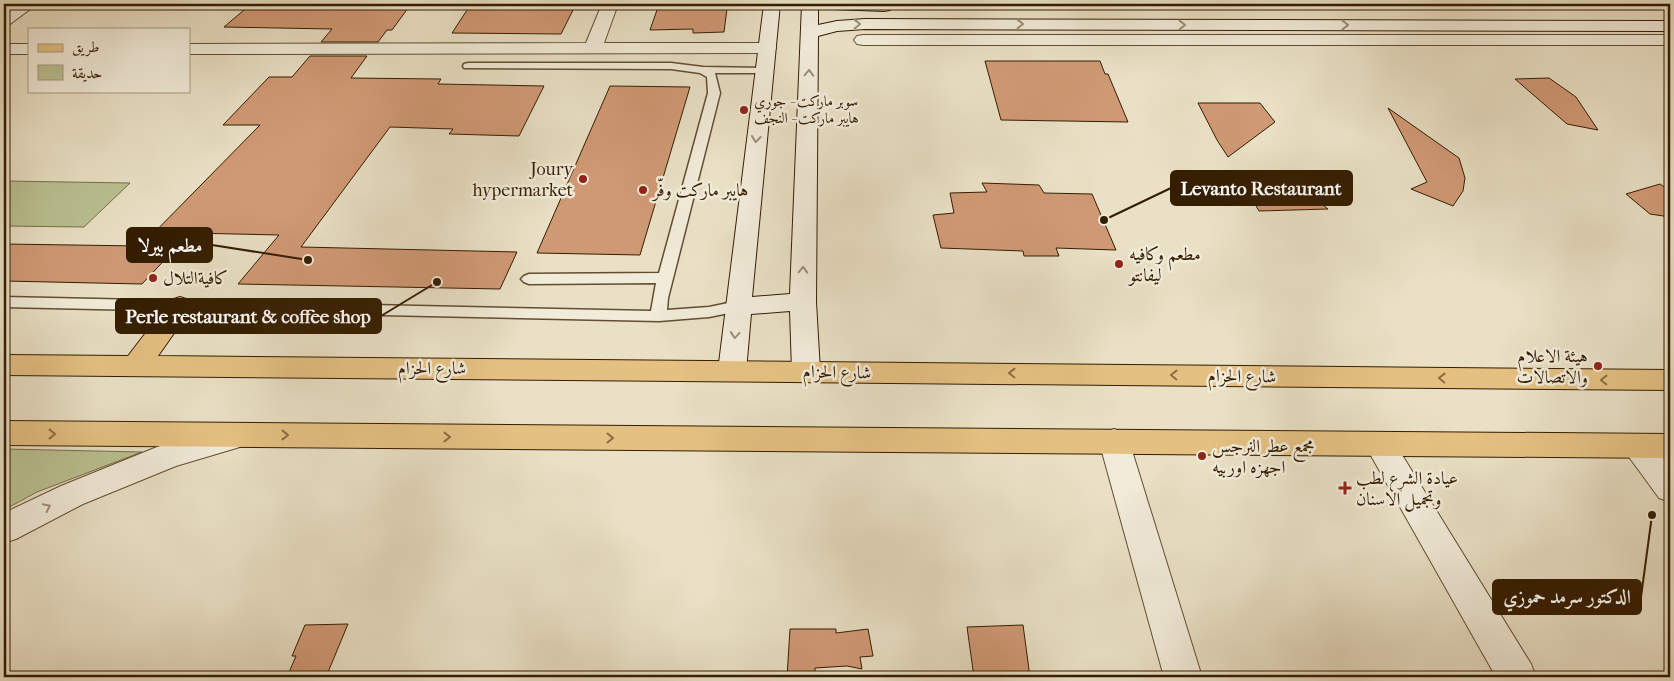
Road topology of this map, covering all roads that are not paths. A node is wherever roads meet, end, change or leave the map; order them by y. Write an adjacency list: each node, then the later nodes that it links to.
1 (29, 4): 8 (street)
2 (610, 4): 17 (street)
3 (772, 4): 18 (street)
4 (810, 4): 13 (street)
5 (833, 4): 6 (street)
6 (885, 6): 7 (street); 9 (street)
7 (905, 6)
8 (4, 20)
9 (884, 24): 12 (street, one-way to 12); 13 (street, one-way to 9)
10 (1507, 25): 11 (street); 12 (street, one-way to 10); 15 (street)
11 (1670, 26)
12 (1112, 32): 14 (street); 15 (street)
13 (810, 33): 28 (street, one-way to 13)
14 (863, 40)
15 (1526, 40): 16 (street)
16 (1670, 40)
17 (593, 48): 18 (street); 21 (street)
18 (767, 48): 24 (street)
19 (4, 49): 20 (street)
20 (28, 49)
21 (190, 49)
22 (468, 66): 23 (lane)
23 (703, 70): 24 (lane); 25 (lane)
24 (764, 70): 30 (street, one-way to 30)
25 (665, 278): 26 (lane); 31 (lane)
26 (529, 279)
27 (4, 302): 29 (lane)
28 (802, 302): 30 (street); 35 (street)
29 (180, 306): 31 (lane); 33 (main road)
30 (738, 306): 31 (lane); 34 (street, one-way to 34)
31 (659, 316)
32 (4, 365): 33 (main road, شارع الحزام)
33 (136, 366): 34 (main road, شارع الحزام)
34 (732, 371): 35 (main road, شارع الحزام)
35 (806, 371): 36 (main road, شارع الحزام, one-way to 35)
36 (1633, 380): 37 (main road, شارع الحزام); 38 (main road)
37 (1670, 380)
38 (1670, 391)
39 (4, 433): 40 (main road, one-way to 40)
40 (242, 435): 41 (main road, one-way to 41); 46 (street, one-way to 40)
41 (1114, 441): 42 (main road); 47 (street)
42 (1380, 445): 43 (main road); 48 (street)
43 (1636, 446): 44 (main road); 45 (street)
44 (1670, 446)
45 (1670, 489)
46 (4, 529)
47 (1183, 677)
48 (1517, 677)

